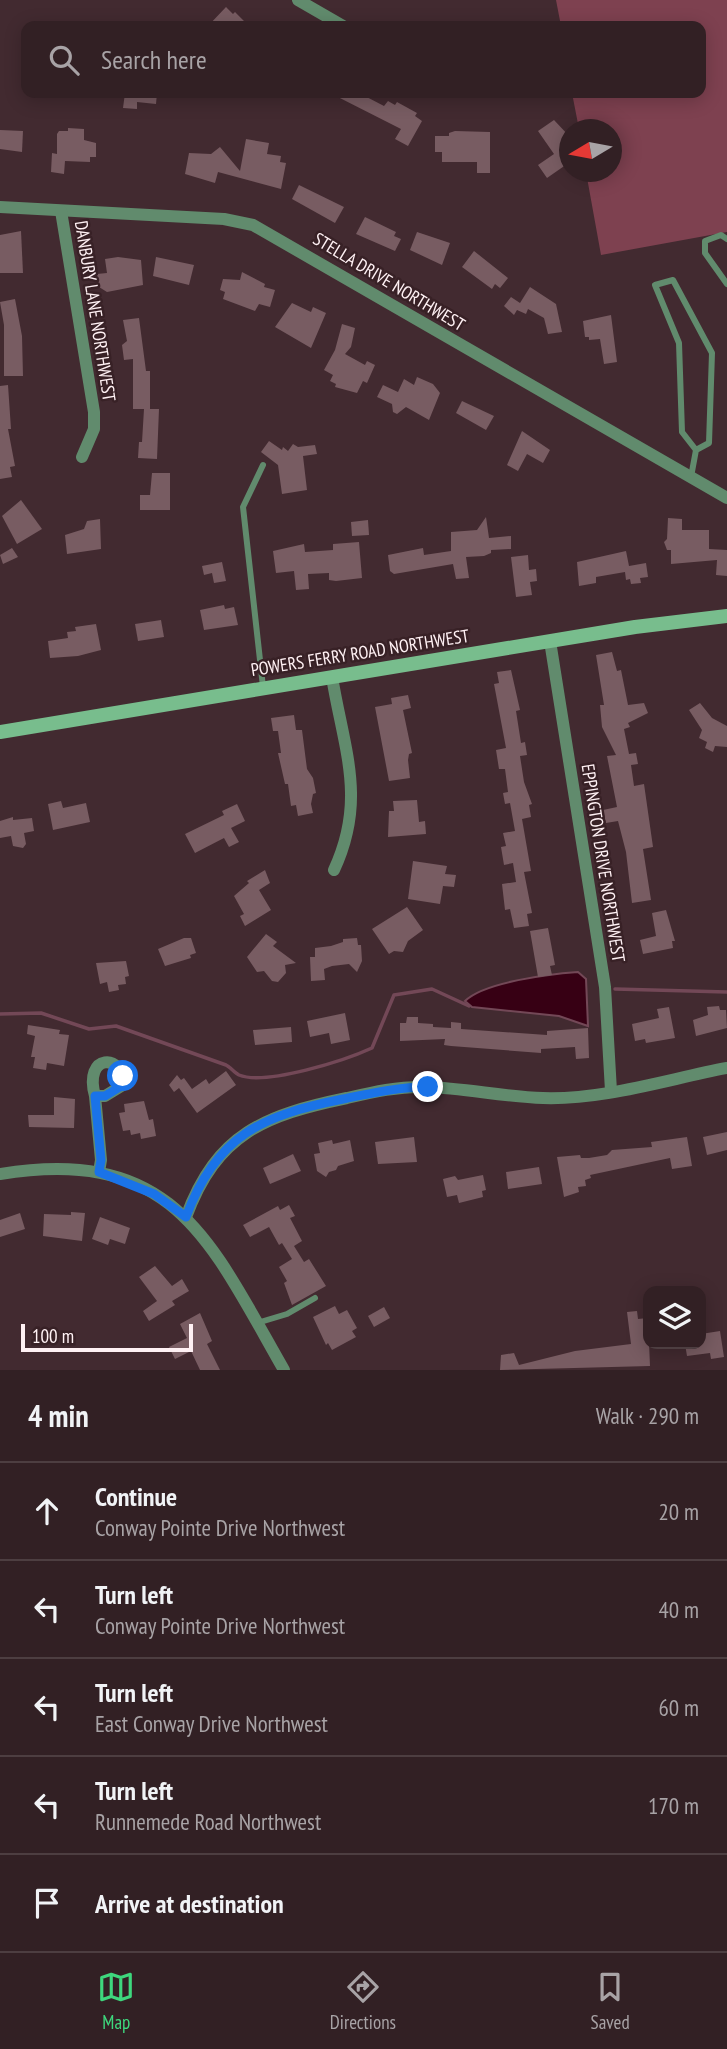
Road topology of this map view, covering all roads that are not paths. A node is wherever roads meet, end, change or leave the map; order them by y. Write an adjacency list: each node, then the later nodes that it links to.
1 (298, 0): 2 (street)
2 (334, 21)
3 (0, 207): 4 (street, STELLA DRIVE NORTHWEST)
4 (61, 211): 8 (street, DANBURY LANE NORTHWEST); 10 (street, STELLA DRIVE NORTHWEST)
5 (727, 239): 6 (lane)
6 (727, 284)
7 (696, 450): 7 (lane); 10 (lane)
8 (82, 457)
9 (262, 465): 15 (lane)
10 (690, 479): 11 (street, STELLA DRIVE NORTHWEST)
11 (727, 498)
12 (727, 616): 13 (street, POWERS FERRY ROAD NORTHWEST)
13 (550, 641): 14 (street, POWERS FERRY ROAD NORTHWEST); 19 (street, EPPINGTON DRIVE NORTHWEST)
14 (332, 677): 15 (street, POWERS FERRY ROAD NORTHWEST); 17 (street)
15 (264, 689): 16 (street, POWERS FERRY ROAD NORTHWEST)
16 (0, 733)
17 (334, 870)
18 (727, 1068): 19 (street)
19 (611, 1091): 23 (street)
20 (95, 1096): 21 (street)
21 (99, 1172): 22 (street); 23 (street)
22 (0, 1174)
23 (186, 1217): 25 (street)
24 (315, 1298): 25 (lane)
25 (257, 1323): 26 (street)
26 (284, 1370)

